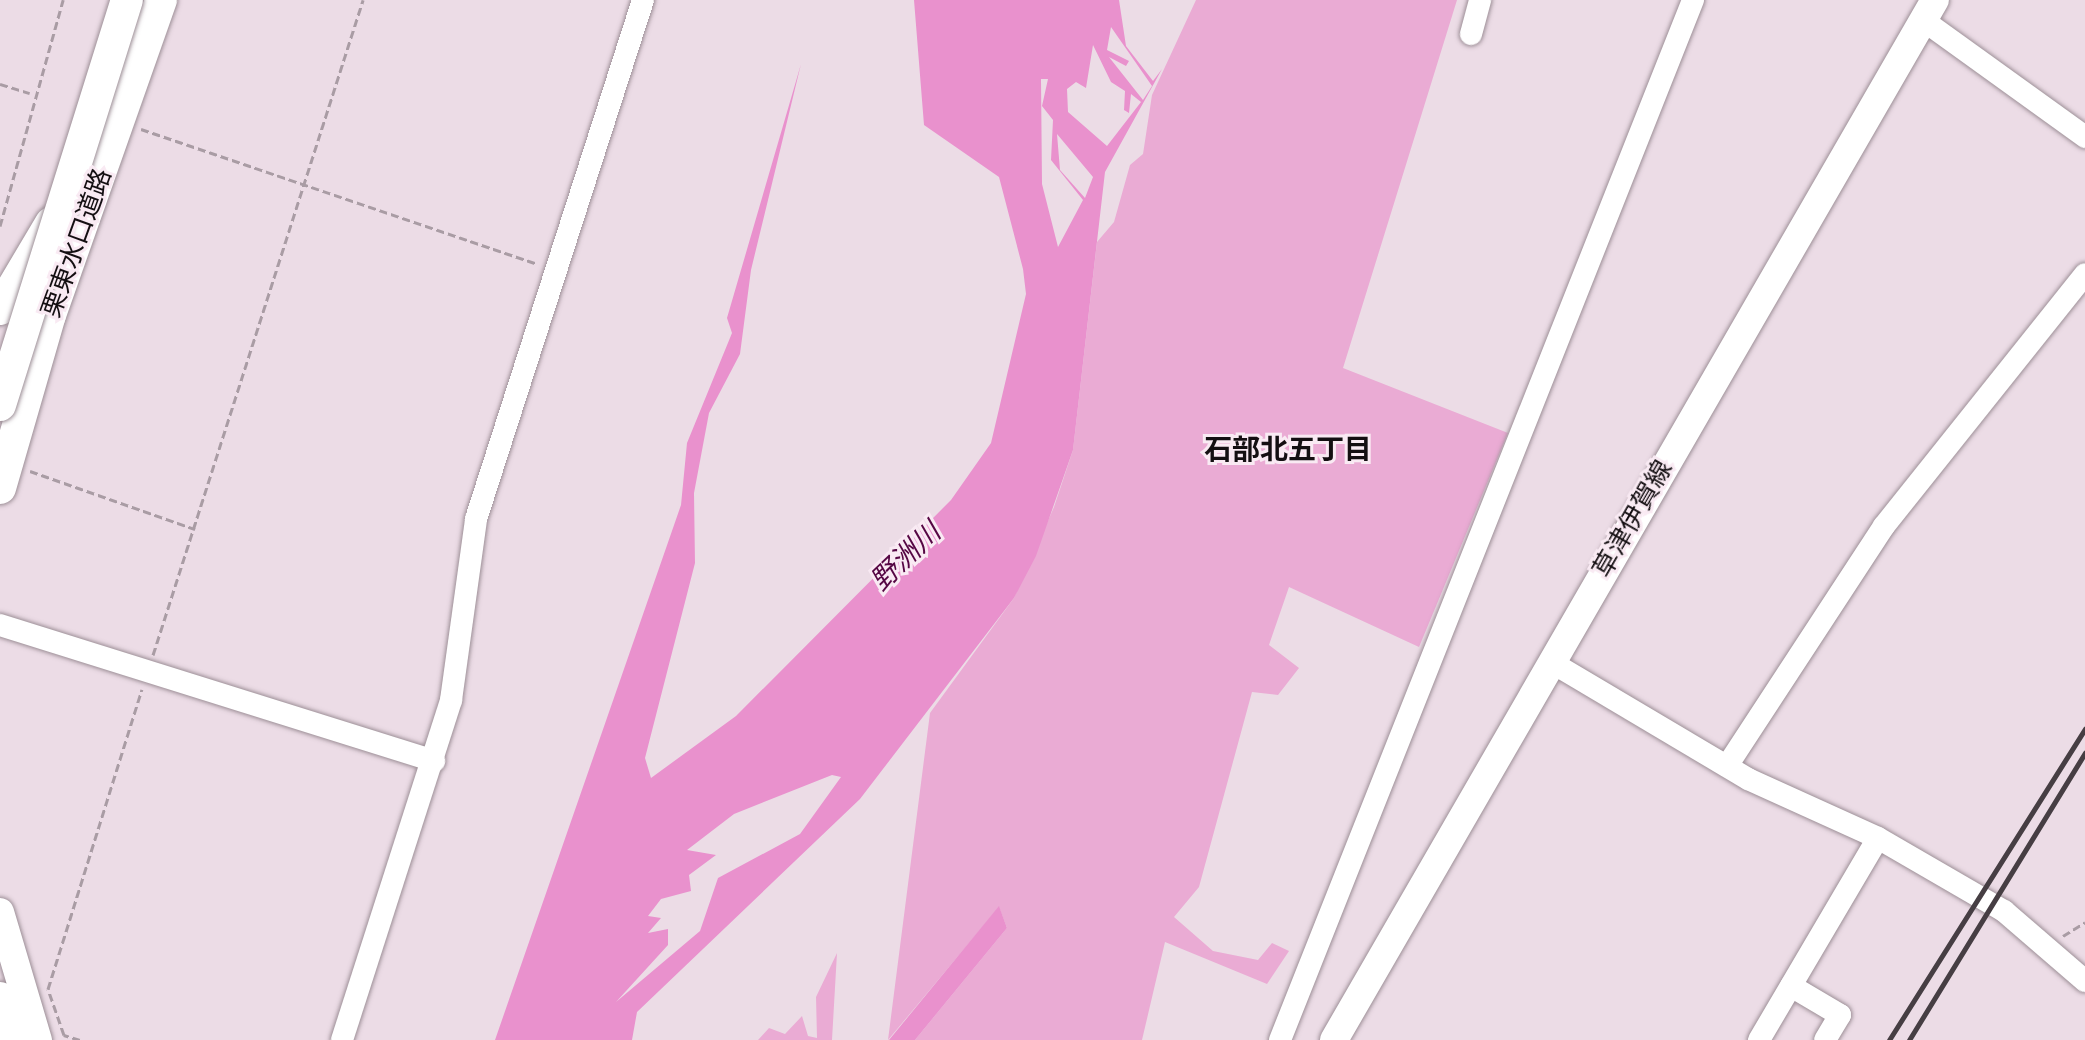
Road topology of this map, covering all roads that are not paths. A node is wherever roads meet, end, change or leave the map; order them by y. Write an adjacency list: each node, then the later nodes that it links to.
1 (127, 0): 12 (highway, 栗東水口道路, bridge)
2 (161, 0): 8 (highway, 栗東水口道路)
3 (643, 0): 16 (street)
4 (1480, 0): 7 (street)
5 (1693, 0): 26 (street)
6 (1929, 10): 9 (street); 15 (main road, 草津伊賀線)
7 (1471, 34)
8 (147, 44): 11 (highway); 13 (highway, 栗東水口道路)
9 (2085, 137)
10 (2085, 274): 17 (street)
11 (0, 309)
12 (0, 405)
13 (3, 476)
14 (0, 625): 16 (street)
15 (1551, 662): 17 (street); 27 (main road, 草津伊賀線)
16 (434, 761): 25 (street)
17 (1727, 766): 18 (street)
18 (1878, 838): 20 (street); 21 (street)
19 (0, 912): 24 (main road)
20 (2085, 981)
21 (1791, 986): 28 (street); 29 (street)
22 (0, 998): 23 (highway)
23 (13, 1040)
24 (38, 1040)
25 (342, 1040)
26 (1280, 1040)
27 (1334, 1040)
28 (1759, 1040)
29 (1825, 1040)

